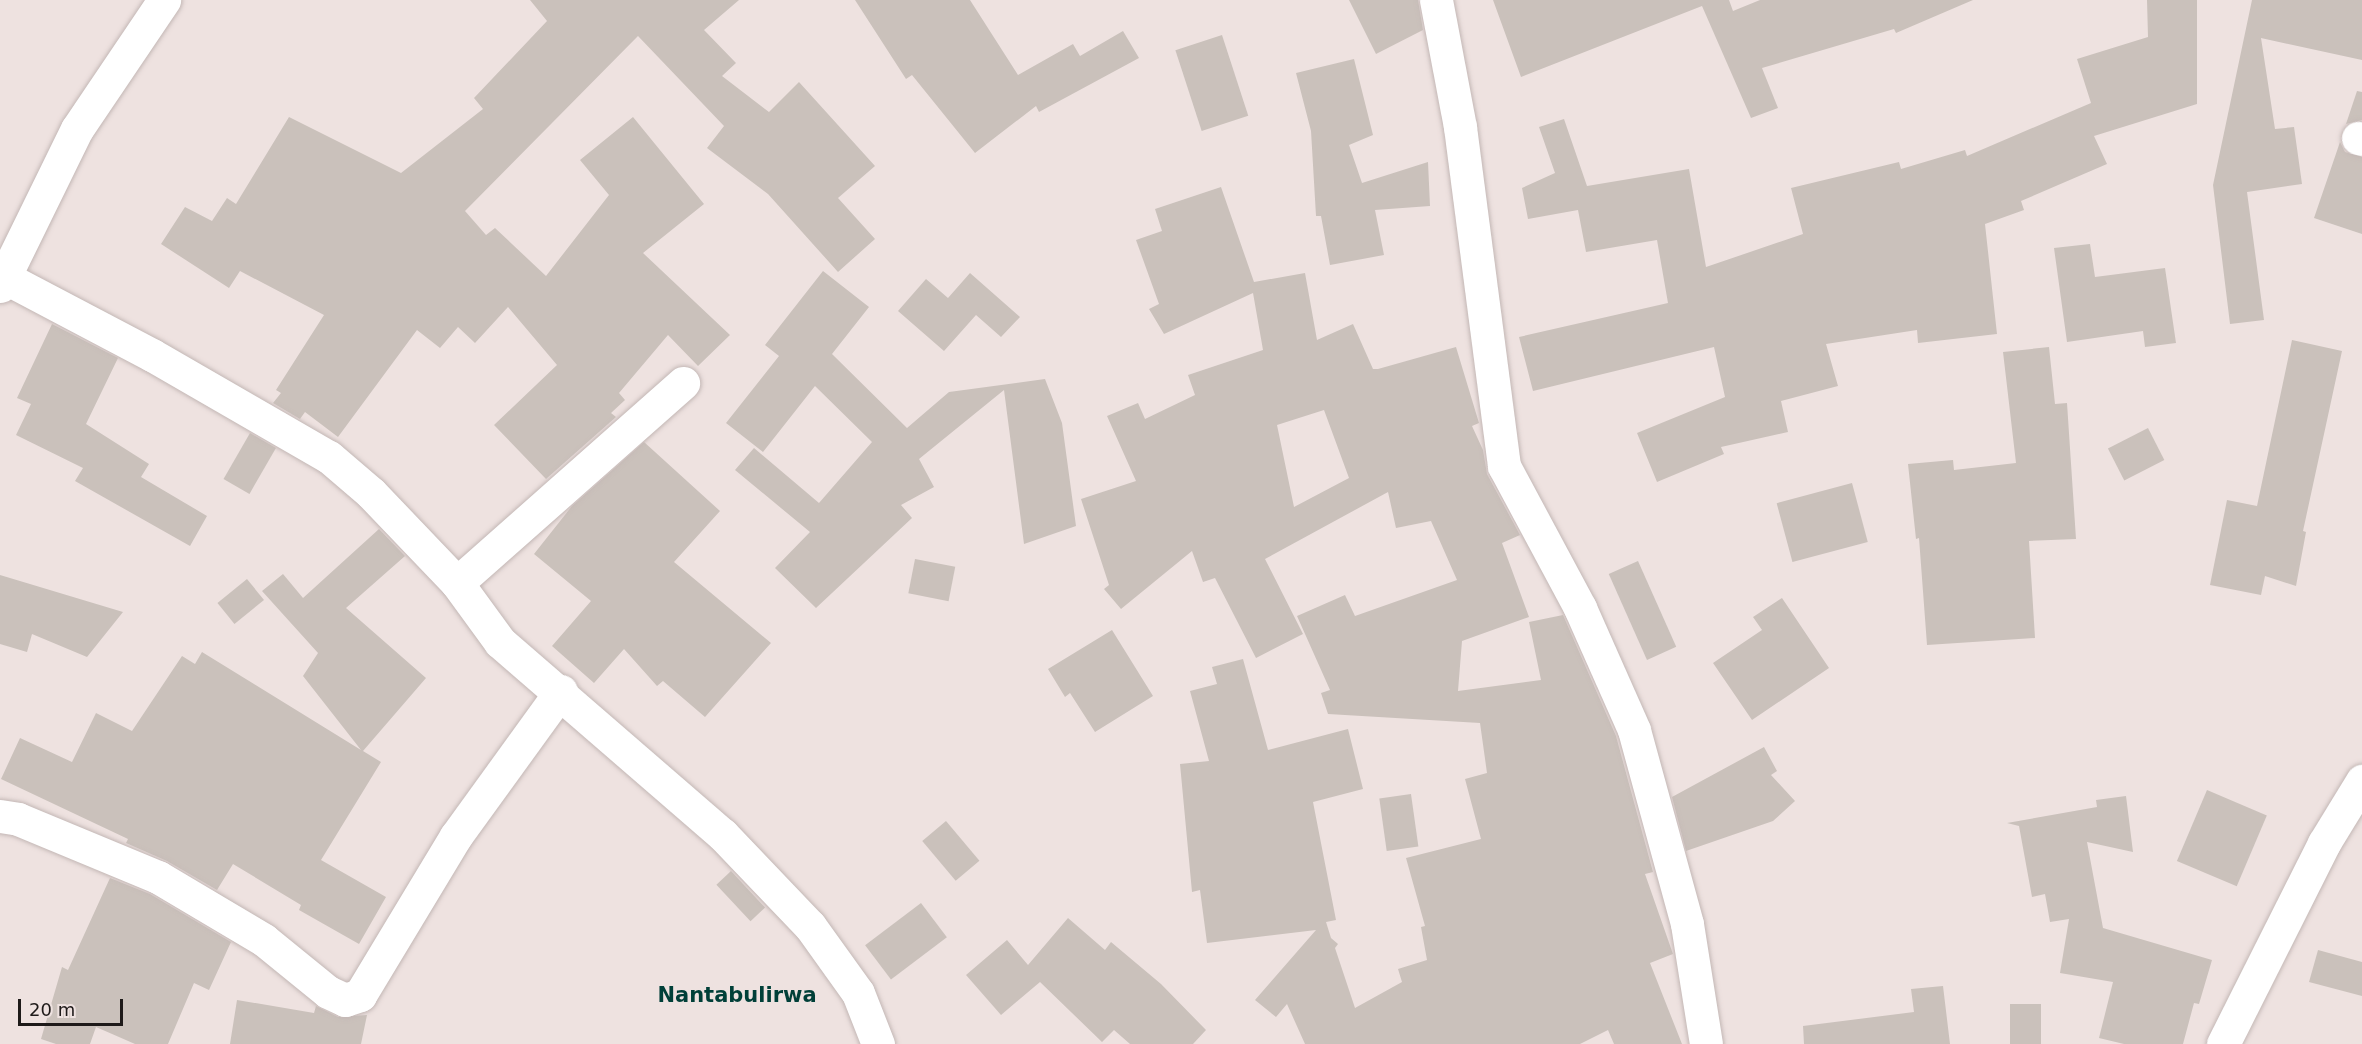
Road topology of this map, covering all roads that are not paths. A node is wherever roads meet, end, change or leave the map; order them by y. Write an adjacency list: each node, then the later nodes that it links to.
1 (164, 0): 3 (street)
2 (1436, 0): 10 (street)
3 (2, 279): 5 (street)
4 (683, 383): 5 (street)
5 (457, 583): 6 (street)
6 (561, 691): 8 (street); 9 (street)
7 (2362, 781): 11 (street)
8 (0, 816)
9 (878, 1044)
10 (1706, 1044)
11 (2223, 1044)

